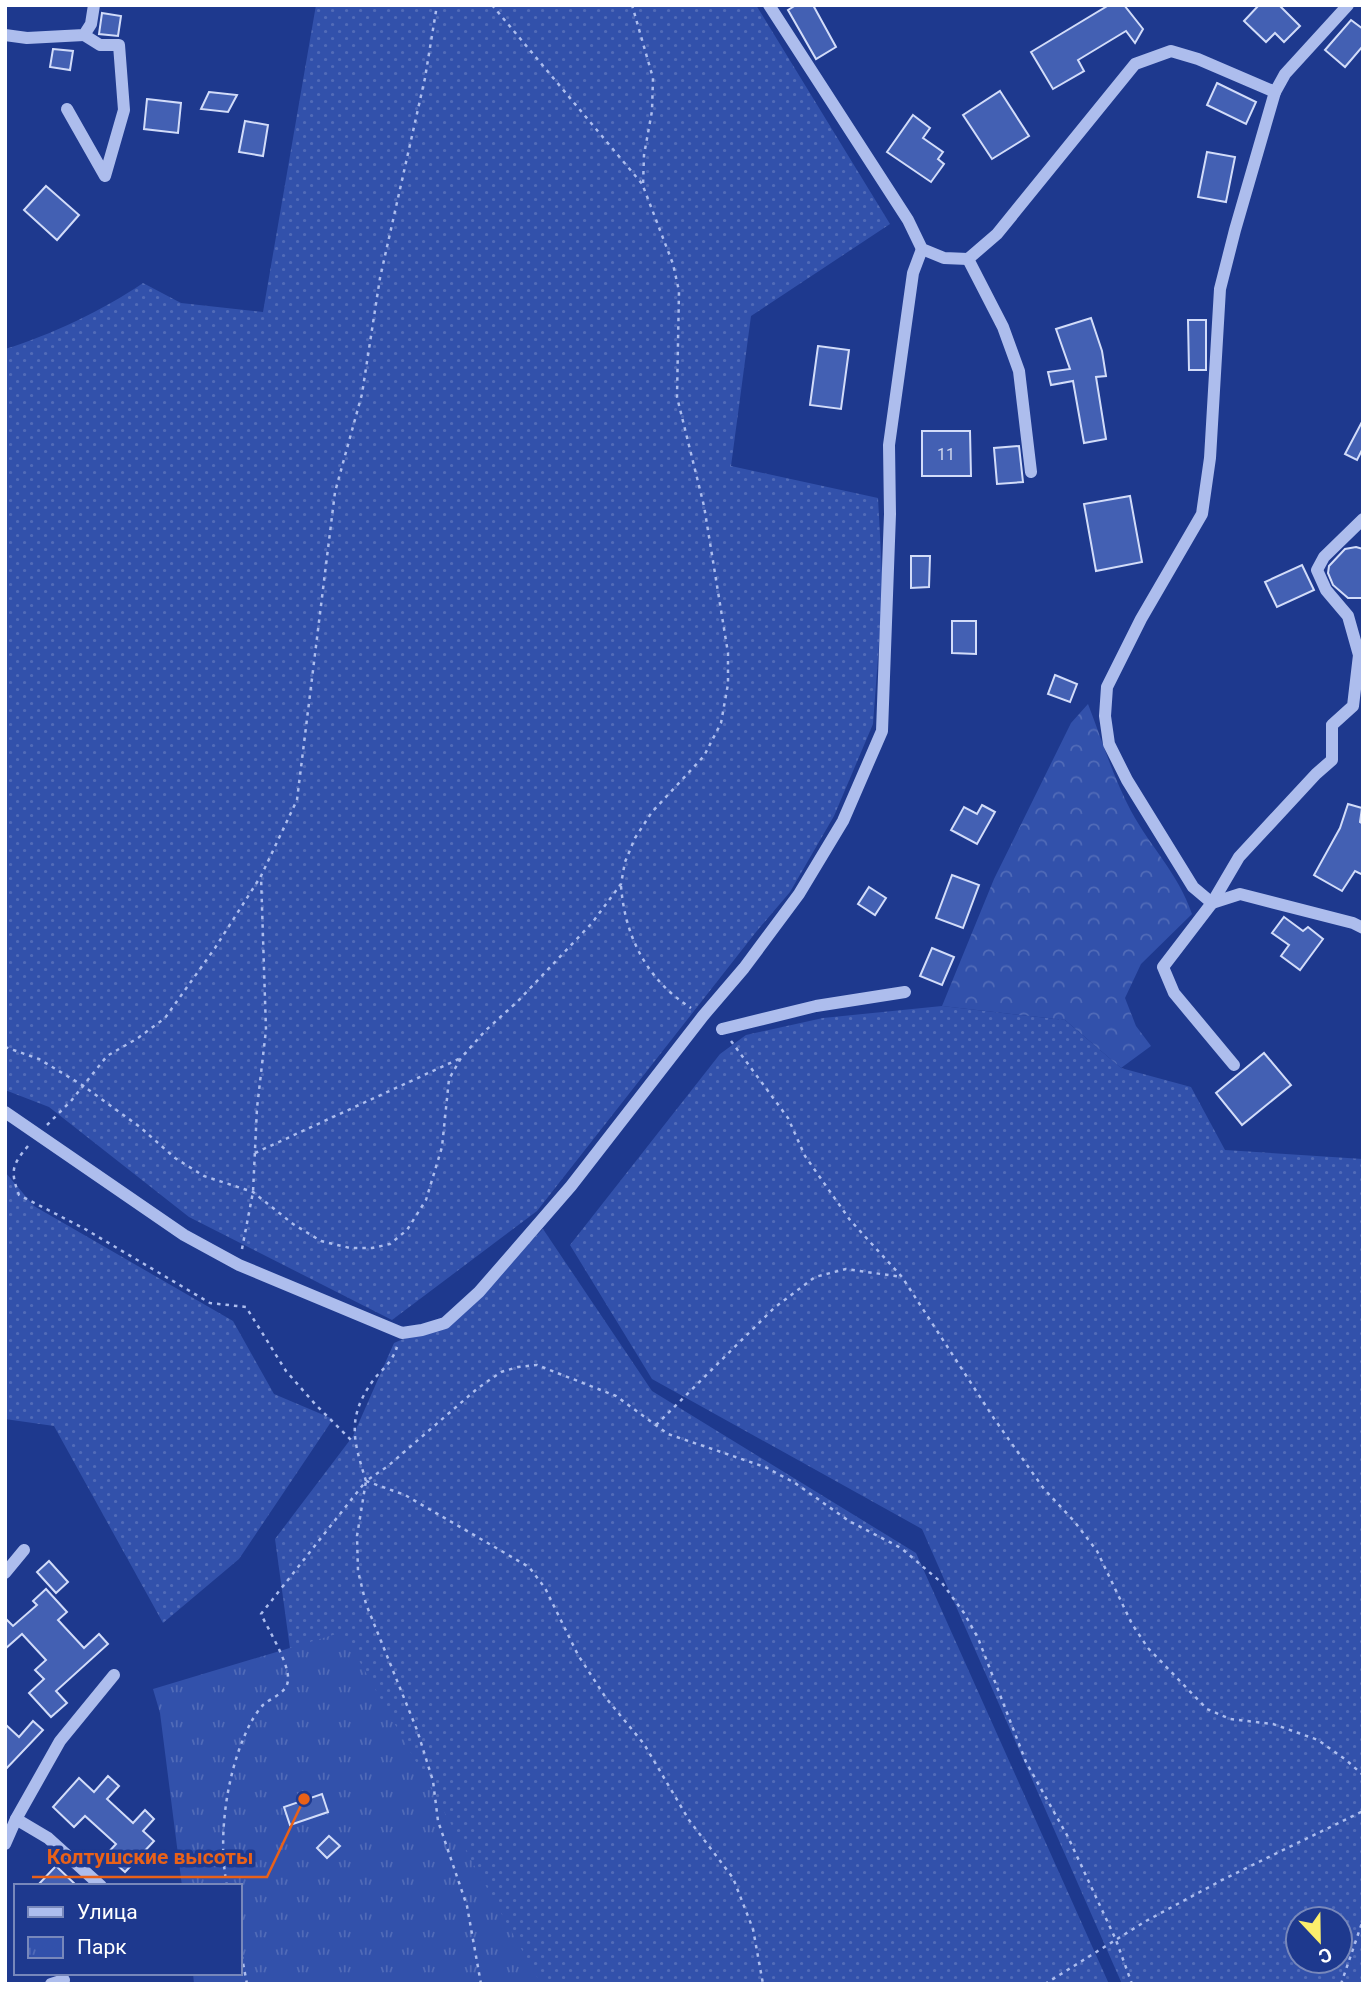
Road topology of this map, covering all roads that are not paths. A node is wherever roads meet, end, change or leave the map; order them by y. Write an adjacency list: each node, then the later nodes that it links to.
1 (94, 5): 5 (street)
2 (769, 5): 8 (street)
3 (1348, 5): 6 (street)
4 (5, 35): 5 (street)
5 (84, 35): 7 (street)
6 (1275, 92): 9 (street); 12 (street)
7 (66, 109)
8 (922, 249): 9 (street); 17 (street)
9 (968, 259): 10 (street)
10 (1031, 472)
11 (1363, 520): 12 (street)
12 (1213, 902): 13 (street); 16 (street)
13 (1363, 928)
14 (905, 992): 15 (street)
15 (722, 1029)
16 (1234, 1065)
17 (5, 1112)
18 (24, 1550): 19 (street)
19 (5, 1573)
20 (114, 1675): 21 (street)
21 (16, 1819): 22 (street); 23 (street)
22 (5, 1844)
23 (99, 1884)

